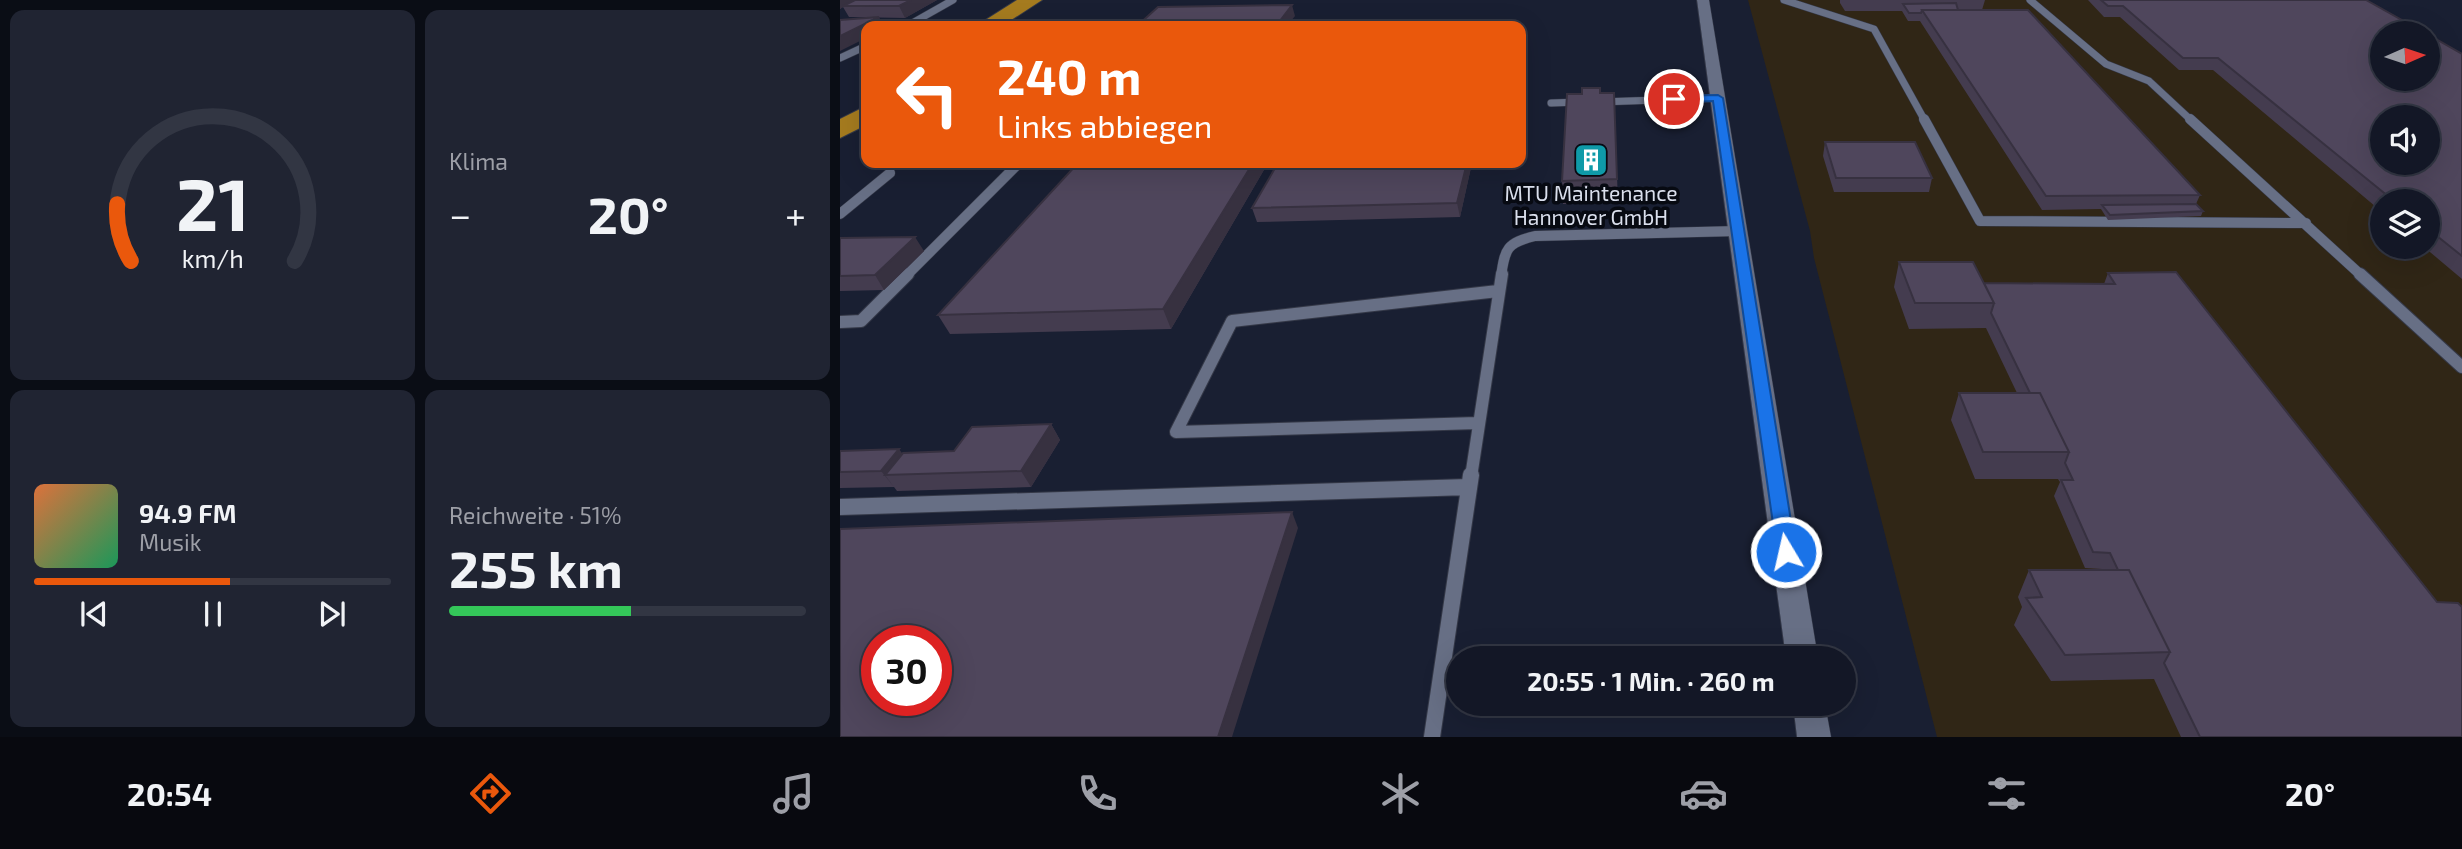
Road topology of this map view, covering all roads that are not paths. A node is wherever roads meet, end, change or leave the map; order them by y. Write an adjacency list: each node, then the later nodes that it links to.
1 (953, 0): 6 (lane)
2 (1703, 0): 11 (street)
3 (1784, 0): 20 (lane)
4 (2030, 0): 20 (lane)
5 (1041, 2): 7 (highway); 8 (highway)
6 (916, 21)
7 (998, 21)
8 (1020, 21)
9 (861, 48): 10 (lane)
10 (840, 58)
11 (1718, 98): 13 (lane); 21 (street)
12 (861, 99): 14 (highway)
13 (1551, 103)
14 (840, 111)
15 (861, 117): 16 (highway)
16 (840, 130)
17 (1014, 168): 23 (lane)
18 (890, 173): 19 (lane)
19 (840, 214)
20 (2306, 223): 24 (lane)
21 (1738, 231): 22 (lane); 28 (street)
22 (1498, 291): 25 (lane); 25 (lane)
23 (840, 322)
24 (2462, 368)
25 (1477, 423): 26 (lane)
26 (1468, 488): 27 (lane); 30 (lane)
27 (840, 507)
28 (1800, 646)
29 (1811, 716): 31 (street)
30 (1432, 737)
31 (1814, 737)

